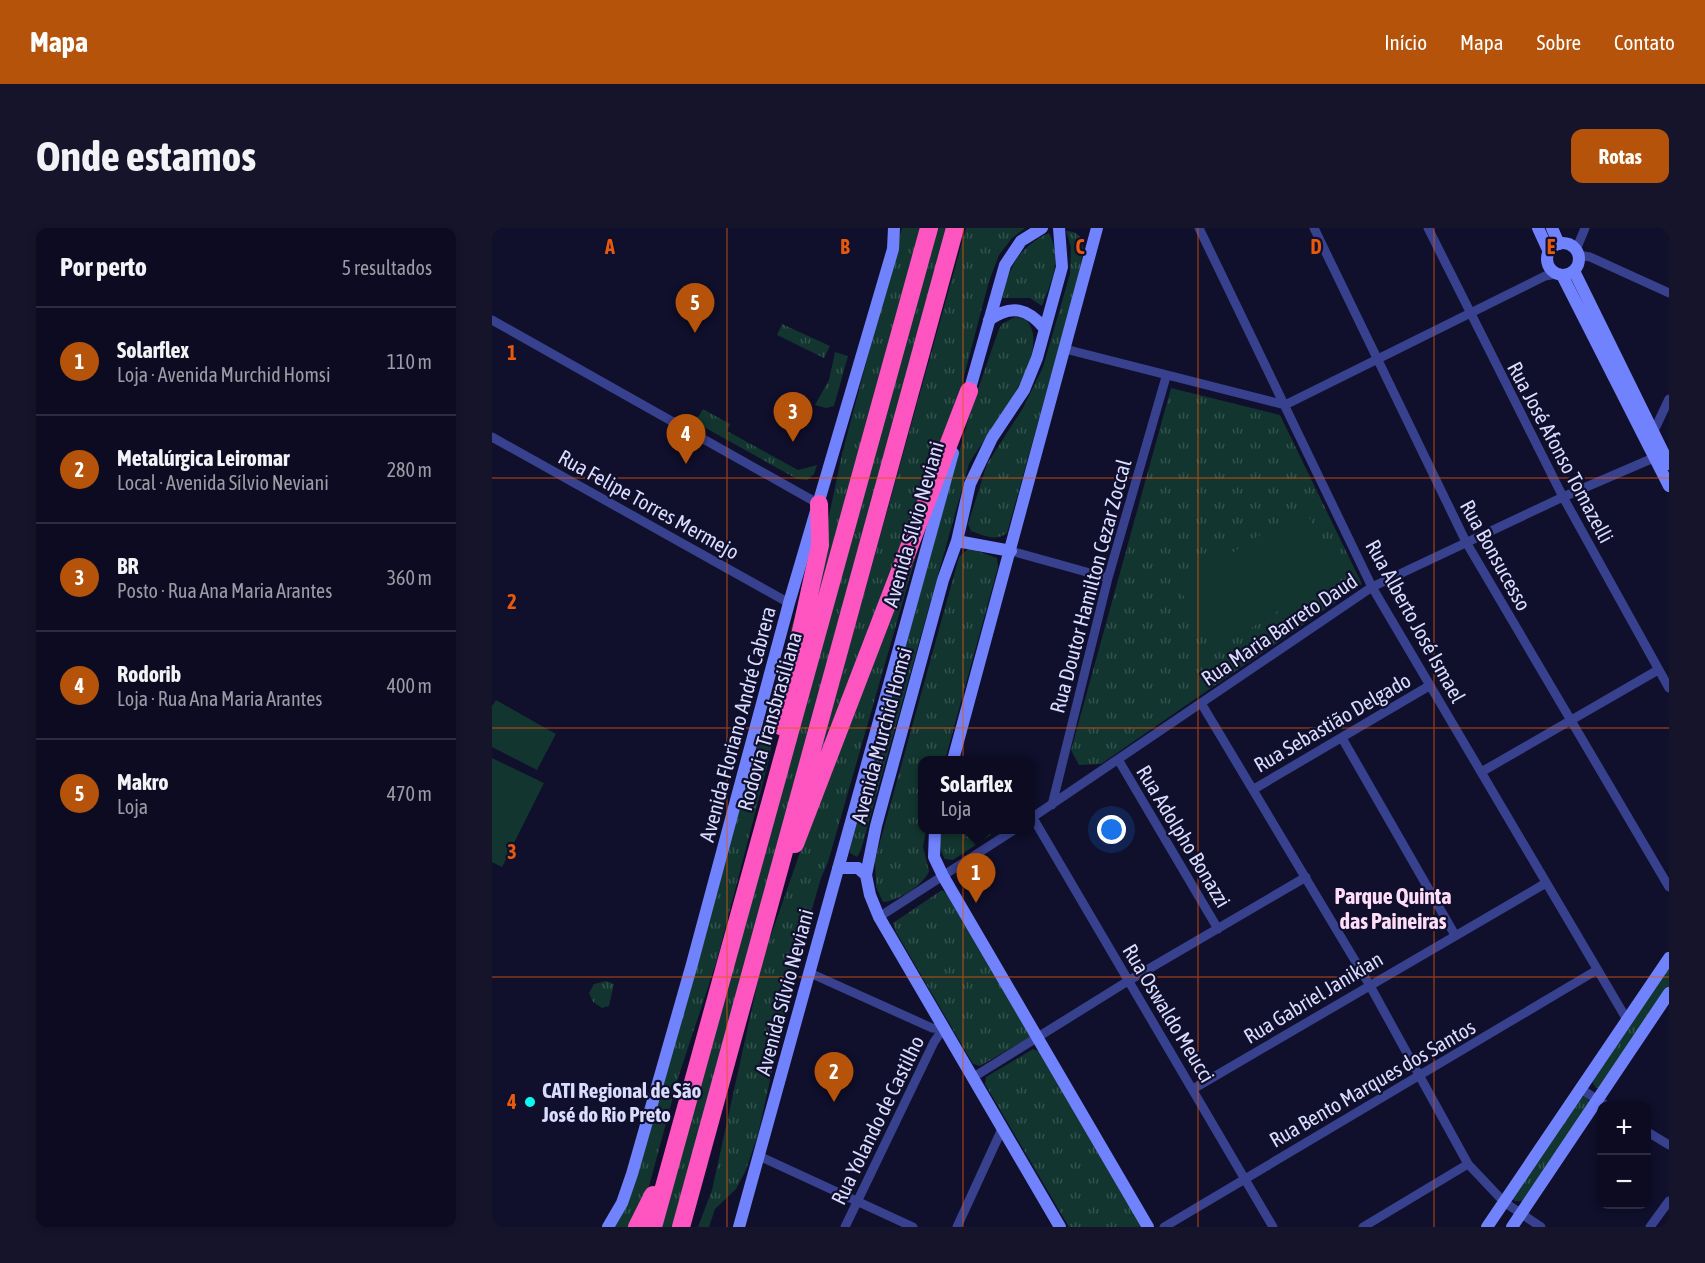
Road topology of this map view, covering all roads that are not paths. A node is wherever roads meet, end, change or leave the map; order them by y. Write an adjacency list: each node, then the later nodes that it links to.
1 (894, 228): 30 (main road, Avenida Floriano André Cabrera)
2 (928, 228): 50 (highway, Rodovia Transbrasiliana)
3 (955, 228): 54 (highway)
4 (1042, 228): 17 (main road, Avenida Sílvio Neviani)
5 (1059, 228): 18 (main road, Avenida Murchid Homsi)
6 (1097, 228): 19 (main road)
7 (1199, 228): 24 (street, Rua Alberto José Ismael)
8 (1314, 228): 20 (street, Rua Bonsucesso)
9 (1428, 228): 15 (street, Rua José Afonso Tomazelli)
10 (1538, 228): 13 (main road)
11 (1552, 228): 13 (main road)
12 (1585, 228): 13 (street)
13 (1566, 259): 14 (street); 15 (street); 26 (main road)
14 (1669, 293)
15 (1469, 314): 20 (street); 29 (street, Rua José Afonso Tomazelli)
16 (492, 320): 30 (street)
17 (989, 321): 18 (main road); 22 (main road, Avenida Sílvio Neviani)
18 (1045, 329): 31 (main road, Avenida Murchid Homsi)
19 (1065, 349): 21 (street); 33 (main road)
20 (1378, 359): 24 (street); 32 (street, Rua Bonsucesso)
21 (1166, 377): 24 (street); 34 (street, Rua Doutor Hamilton Cezar Zoccal)
22 (969, 391): 53 (main road, Avenida Sílvio Neviani); 54 (highway)
23 (1669, 399): 26 (street)
24 (1285, 405): 35 (street, Rua Alberto José Ismael)
25 (492, 437): 36 (street, Rua Felipe Torres Mermejo)
26 (1649, 439): 27 (main road)
27 (1663, 458): 28 (main road); 29 (street, Rua Maria Barreto Daud)
28 (1669, 486)
29 (1563, 497): 32 (street, Rua Maria Barreto Daud); 37 (street, Rua José Afonso Tomazelli)
30 (819, 504): 36 (main road, Avenida Floriano André Cabrera); 50 (highway)
31 (957, 541): 33 (main road); 55 (main road, Avenida Murchid Homsi)
32 (1466, 543): 35 (street, Rua Maria Barreto Daud); 41 (street, Rua Bonsucesso)
33 (1011, 551): 34 (street); 43 (main road)
34 (1108, 578): 47 (street, Rua Doutor Hamilton Cezar Zoccal)
35 (1372, 587): 38 (street, Rua Alberto José Ismael); 40 (street, Rua Maria Barreto Daud)
36 (789, 603): 91 (main road, Avenida Floriano André Cabrera)
37 (1658, 670): 39 (street, Rua José Afonso Tomazelli); 41 (street)
38 (1429, 686): 42 (street, Rua Sebastião Delgado); 45 (street, Rua Alberto José Ismael)
39 (1669, 688)
40 (1201, 703): 44 (street, Rua Maria Barreto Daud); 46 (street)
41 (1570, 722): 45 (street); 59 (street, Rua Bonsucesso)
42 (1342, 738): 46 (street, Rua Sebastião Delgado); 62 (street)
43 (954, 756)
44 (1119, 761): 47 (street, Rua Maria Barreto Daud); 61 (street, Rua Adolpho Bonazzi)
45 (1483, 771): 58 (street, Rua Alberto José Ismael)
46 (1254, 789): 57 (street)
47 (1052, 805): 48 (street, Rua Maria Barreto Daud)
48 (1035, 814)
49 (1035, 822): 66 (street, Rua Oswaldo Meucci)
50 (762, 829): 82 (highway, Rodovia Transbrasiliana)
51 (935, 834): 56 (main road)
52 (1008, 834): 56 (street)
53 (838, 868): 55 (main road); 65 (main road, Avenida Sílvio Neviani)
54 (777, 873): 84 (highway)
55 (866, 875): 60 (main road, Avenida Murchid Homsi)
56 (943, 876): 60 (street); 71 (main road)
57 (1305, 877): 61 (street); 67 (street)
58 (1546, 883): 62 (street, Rua Gabriel Janikian); 64 (street, Rua Alberto José Ismael)
59 (1669, 887)
60 (879, 917): 70 (main road, Avenida Murchid Homsi)
61 (1218, 929): 66 (street)
62 (1455, 935): 67 (street, Rua Gabriel Janikian)
63 (1669, 958): 69 (main road)
64 (1597, 970): 69 (street, Rua Alberto José Ismael); 72 (street, Rua Bento Marques dos Santos)
65 (810, 973): 70 (street); 83 (main road, Avenida Sílvio Neviani)
66 (1128, 981): 71 (street); 74 (street, Rua Oswaldo Meucci)
67 (1369, 984): 72 (street); 74 (street, Rua Gabriel Janikian)
68 (1669, 993): 77 (main road)
69 (1626, 1018): 75 (main road)
70 (943, 1029): 73 (main road, Avenida Murchid Homsi); 88 (street, Rua Yolando de Castilho)
71 (1038, 1037): 73 (street); 101 (main road)
72 (1421, 1076): 85 (street); 86 (street, Rua Bento Marques dos Santos)
73 (972, 1078): 79 (main road, Avenida Murchid Homsi)
74 (1193, 1089): 86 (street, Rua Oswaldo Meucci)
75 (1581, 1089): 76 (street); 89 (main road)
76 (1600, 1101)
77 (1604, 1101)
78 (1597, 1111): 90 (main road)
79 (1002, 1129): 99 (street); 100 (main road, Avenida Murchid Homsi)
80 (1651, 1134): 81 (street)
81 (1669, 1145)
82 (674, 1150): 92 (highway); 93 (highway, Rodovia Transbrasiliana)
83 (759, 1155): 88 (street); 96 (main road, Avenida Sílvio Neviani)
84 (699, 1163): 94 (highway); 95 (highway)
85 (1468, 1164): 89 (street); 104 (street)
86 (1244, 1179): 102 (street, Rua Bento Marques dos Santos); 103 (street, Rua Oswaldo Meucci)
87 (1669, 1201): 108 (street)
88 (857, 1202): 97 (street, Rua Yolando de Castilho); 98 (street)
89 (1504, 1202): 90 (street); 105 (main road)
90 (1521, 1213): 106 (main road); 107 (street)
91 (608, 1227)
92 (637, 1227)
93 (653, 1227)
94 (681, 1227)
95 (691, 1227)
96 (739, 1227)
97 (845, 1227)
98 (913, 1227)
99 (957, 1227)
100 (1060, 1227)
101 (1148, 1227)
102 (1164, 1227)
103 (1273, 1227)
104 (1363, 1227)
105 (1487, 1227)
106 (1512, 1227)
107 (1541, 1227)
108 (1650, 1227)

